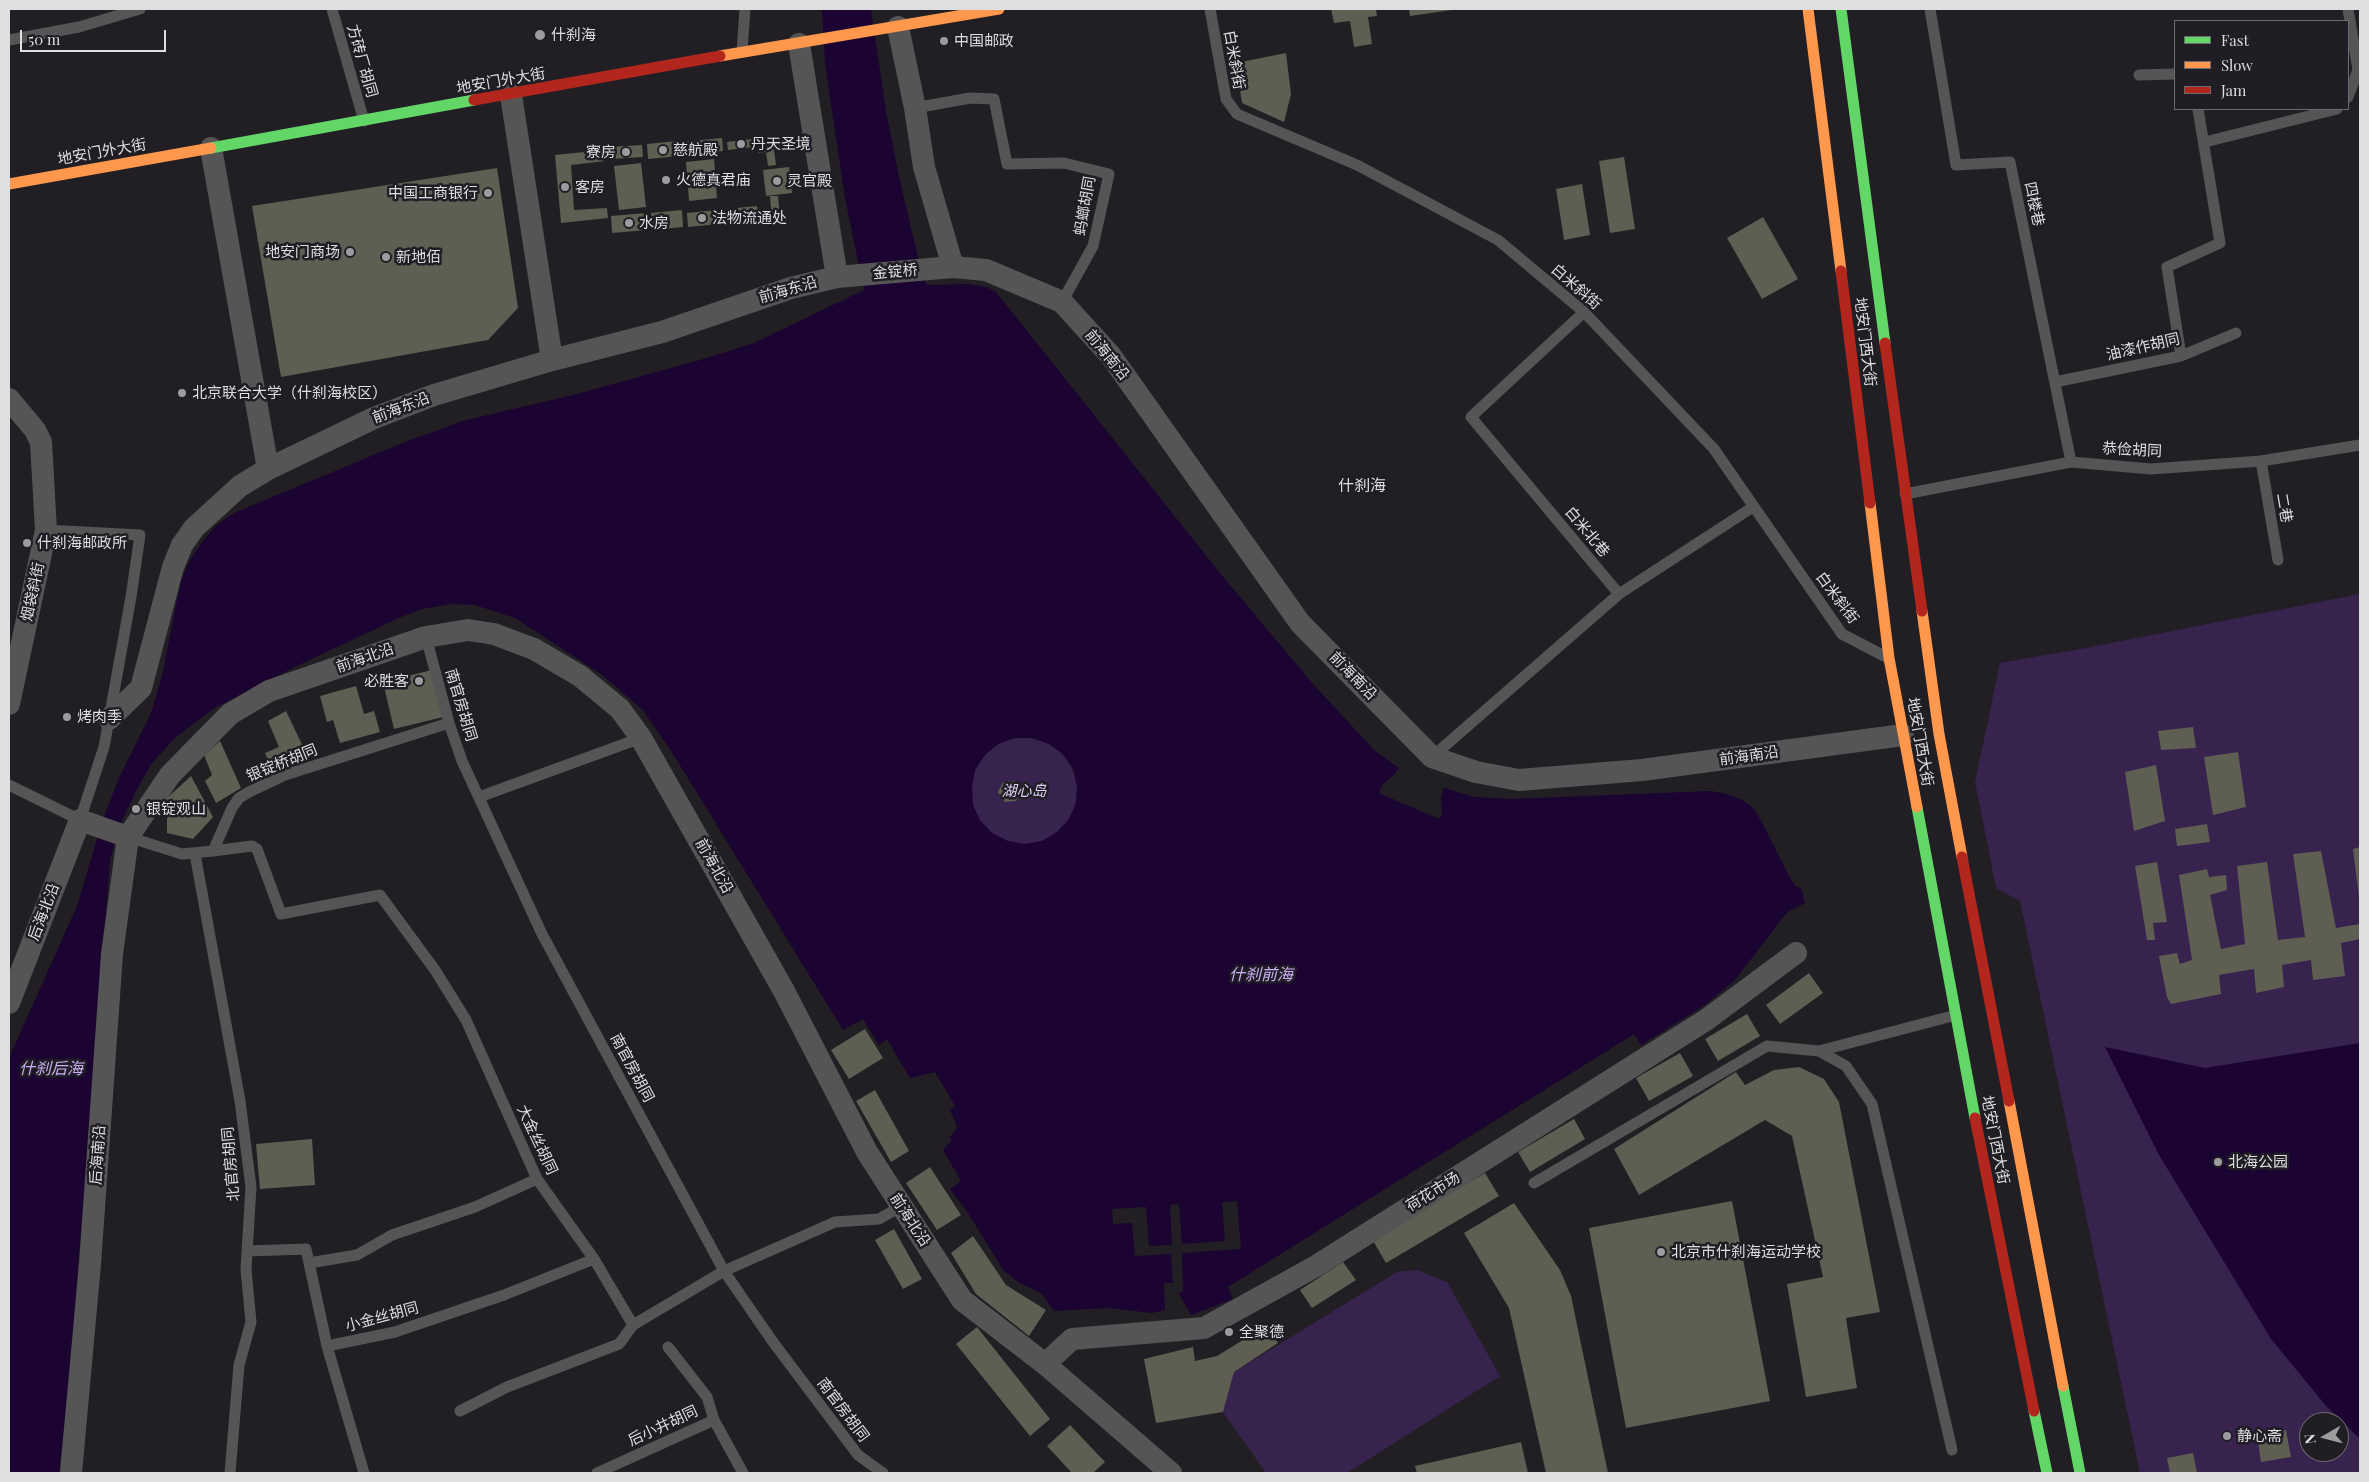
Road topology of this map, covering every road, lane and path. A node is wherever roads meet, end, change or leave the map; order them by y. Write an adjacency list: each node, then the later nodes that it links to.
1 (140, 9): 11 (lane)
2 (332, 9): 21 (lane, 方砖厂胡同)
3 (745, 9): 13 (lane)
4 (999, 9): 10 (main road, 地安门外大街)
5 (1210, 9): 28 (lane, 白米斜街)
6 (1808, 9): 44 (main road, 地安门西大街)
7 (1841, 9): 38 (main road, 地安门西大街)
8 (1930, 9): 32 (lane, 四楼巷)
9 (2348, 9): 16 (lane)
10 (898, 22): 12 (main road, 地安门外大街); 18 (street)
11 (9, 40)
12 (799, 44): 13 (main road, 地安门外大街); 26 (street)
13 (742, 52): 17 (main road, 地安门外大街)
14 (2174, 74): 15 (lane)
15 (2138, 75)
16 (2349, 94)
17 (511, 95): 21 (main road, 地安门外大街); 31 (street)
18 (915, 108): 25 (street); 27 (lane, 蚂螂胡同)
19 (2198, 110): 22 (lane)
20 (2333, 110): 22 (lane)
21 (364, 121): 23 (main road, 地安门外大街)
22 (2206, 142): 30 (lane)
23 (211, 148): 24 (main road, 地安门外大街); 37 (street)
24 (9, 184)
25 (953, 267): 26 (street, 金锭桥); 27 (street, 前海南沿)
26 (837, 276): 31 (street, 前海东沿)
27 (1062, 302): 50 (street, 前海南沿)
28 (1584, 312): 39 (lane, 白米斜街); 42 (lane, 白米北巷)
29 (2236, 333): 30 (lane, 油漆作胡同)
30 (2180, 356): 32 (lane, 油漆作胡同)
31 (552, 360): 37 (street, 前海东沿)
32 (2055, 382): 36 (lane, 四楼巷)
33 (9, 399): 40 (street, 烟袋斜街)
34 (2360, 445): 35 (lane, 恭俭胡同)
35 (2260, 461): 36 (lane, 恭俭胡同); 41 (lane, 二巷)
36 (2071, 462): 38 (lane, 恭俭胡同)
37 (268, 469): 46 (street, 前海东沿)
38 (1905, 494): 83 (main road, 地安门西大街)
39 (1753, 507): 42 (lane); 44 (lane, 白米斜街)
40 (46, 530): 45 (street, 烟袋斜街); 46 (lane)
41 (2278, 560)
42 (1619, 594): 50 (lane)
43 (426, 636): 47 (lane, 南官房胡同); 49 (street, 前海北沿); 54 (street, 前海北沿)
44 (1889, 658): 48 (main road, 地安门西大街)
45 (9, 704)
46 (109, 718): 53 (lane)
47 (449, 723): 52 (lane, 南官房胡同); 55 (lane, 银锭桥胡同)
48 (1903, 735): 50 (street, 前海南沿); 59 (main road, 地安门西大街)
49 (641, 738): 52 (lane); 63 (street, 前海北沿)
50 (1432, 757)
51 (9, 785): 53 (lane)
52 (479, 797): 67 (lane, 南官房胡同)
53 (83, 821): 54 (street); 58 (street, 后海北沿)
54 (125, 835): 56 (lane); 75 (street, 后海南沿)
55 (213, 851): 56 (lane); 61 (lane, 大金丝胡同)
56 (195, 854): 64 (lane, 北官房胡同)
57 (1796, 953): 71 (street, 荷花市场)
58 (9, 1003)
59 (1956, 1015): 60 (lane); 82 (main road, 地安门西大街)
60 (1819, 1050): 62 (lane); 74 (lane)
61 (537, 1179): 65 (lane, 大金丝胡同); 66 (lane)
62 (1534, 1183)
63 (900, 1207): 67 (lane); 71 (street, 前海北沿)
64 (247, 1251): 66 (lane); 76 (lane, 北官房胡同)
65 (594, 1259): 68 (lane, 大金丝胡同); 69 (lane, 小金丝胡同)
66 (309, 1263): 69 (lane, 小金丝胡同)
67 (724, 1270): 68 (lane); 80 (lane, 南官房胡同)
68 (632, 1325): 72 (lane)
69 (327, 1346): 77 (lane)
70 (668, 1347): 73 (lane)
71 (1045, 1364): 81 (street, 前海北沿)
72 (460, 1411)
73 (714, 1420): 78 (lane, 后小井胡同); 79 (lane, 后小井胡同)
74 (1952, 1450)
75 (72, 1473)
76 (230, 1473)
77 (364, 1473)
78 (597, 1473)
79 (743, 1473)
80 (882, 1473)
81 (1171, 1473)
82 (2048, 1473)
83 (2080, 1473)

